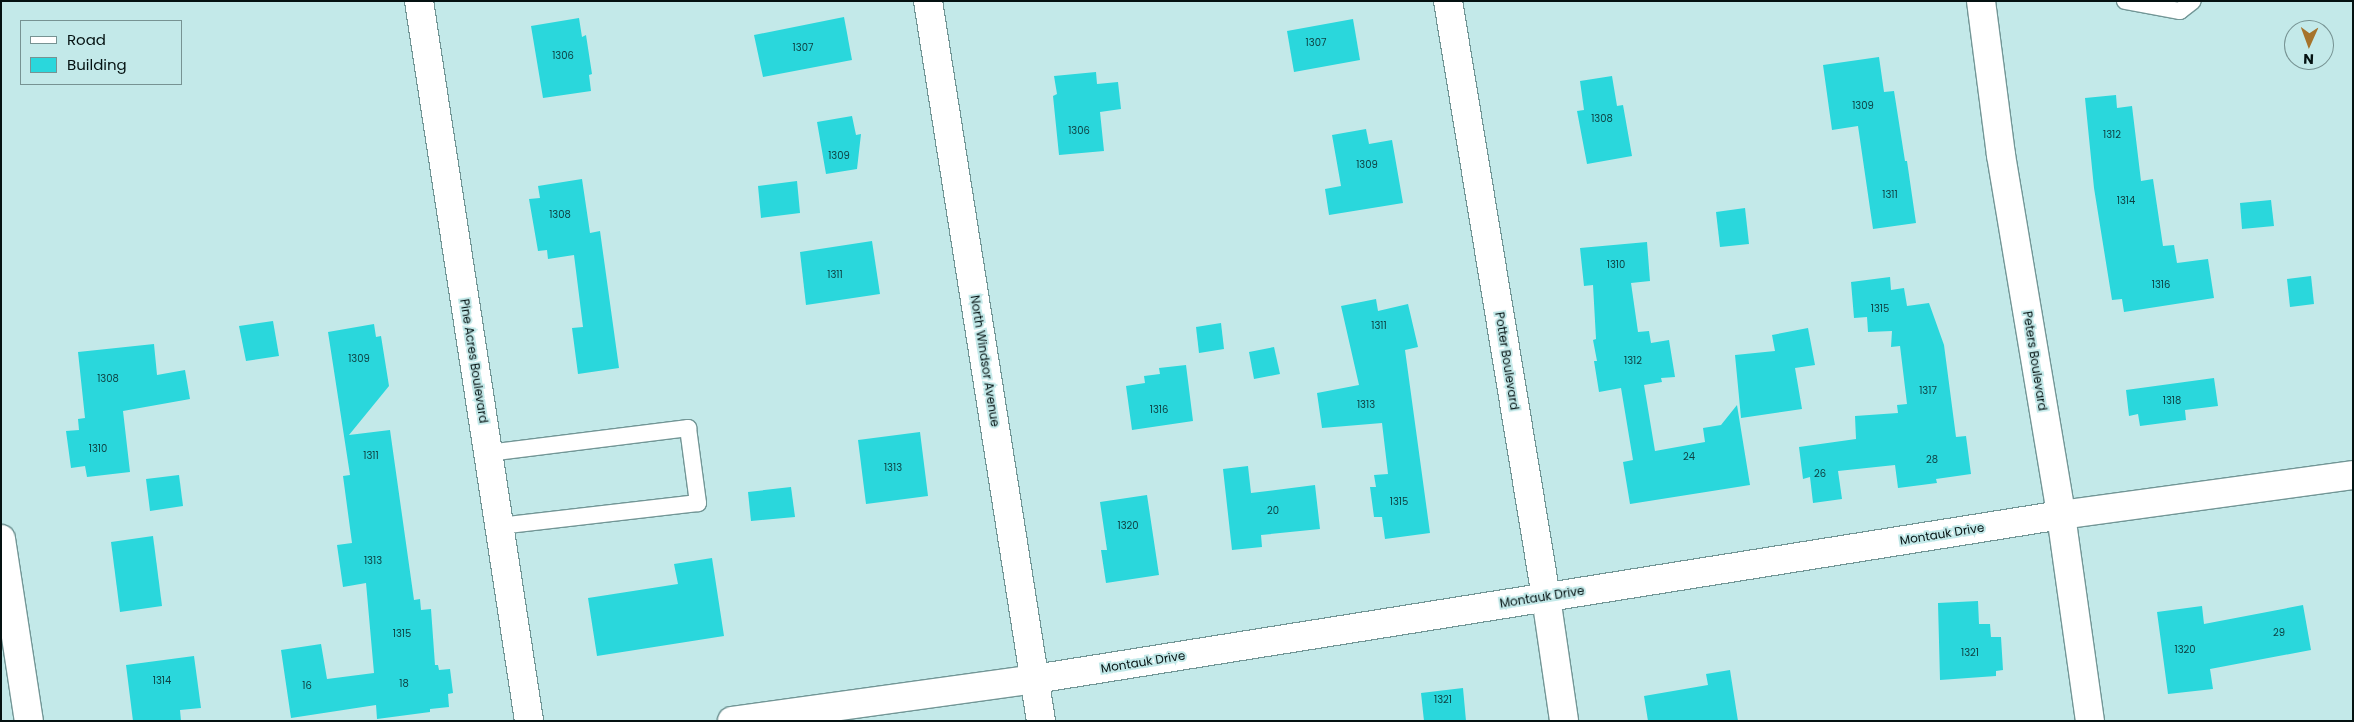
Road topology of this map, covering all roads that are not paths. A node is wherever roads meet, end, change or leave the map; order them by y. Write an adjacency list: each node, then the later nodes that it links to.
1 (419, 1): 7 (street, Pine Acres Boulevard)
2 (928, 1): 13 (street, North Windsor Avenue)
3 (1448, 1): 12 (street, Potter Boulevard)
4 (1981, 1): 9 (street, Peters Boulevard)
5 (2125, 1): 6 (lane)
6 (2193, 1)
7 (488, 453): 10 (street, Pine Acres Boulevard); 10 (lane)
8 (2353, 475): 9 (street, Montauk Drive)
9 (2061, 515): 12 (street, Montauk Drive); 19 (street, Peters Boulevard)
10 (500, 526): 15 (street, Pine Acres Boulevard)
11 (1, 539): 14 (street)
12 (1546, 596): 13 (street, Montauk Drive); 18 (street, Potter Boulevard)
13 (1035, 679): 16 (street, Montauk Drive); 17 (street, North Windsor Avenue)
14 (29, 721)
15 (529, 721)
16 (732, 721)
17 (1041, 721)
18 (1564, 721)
19 (2090, 721)

